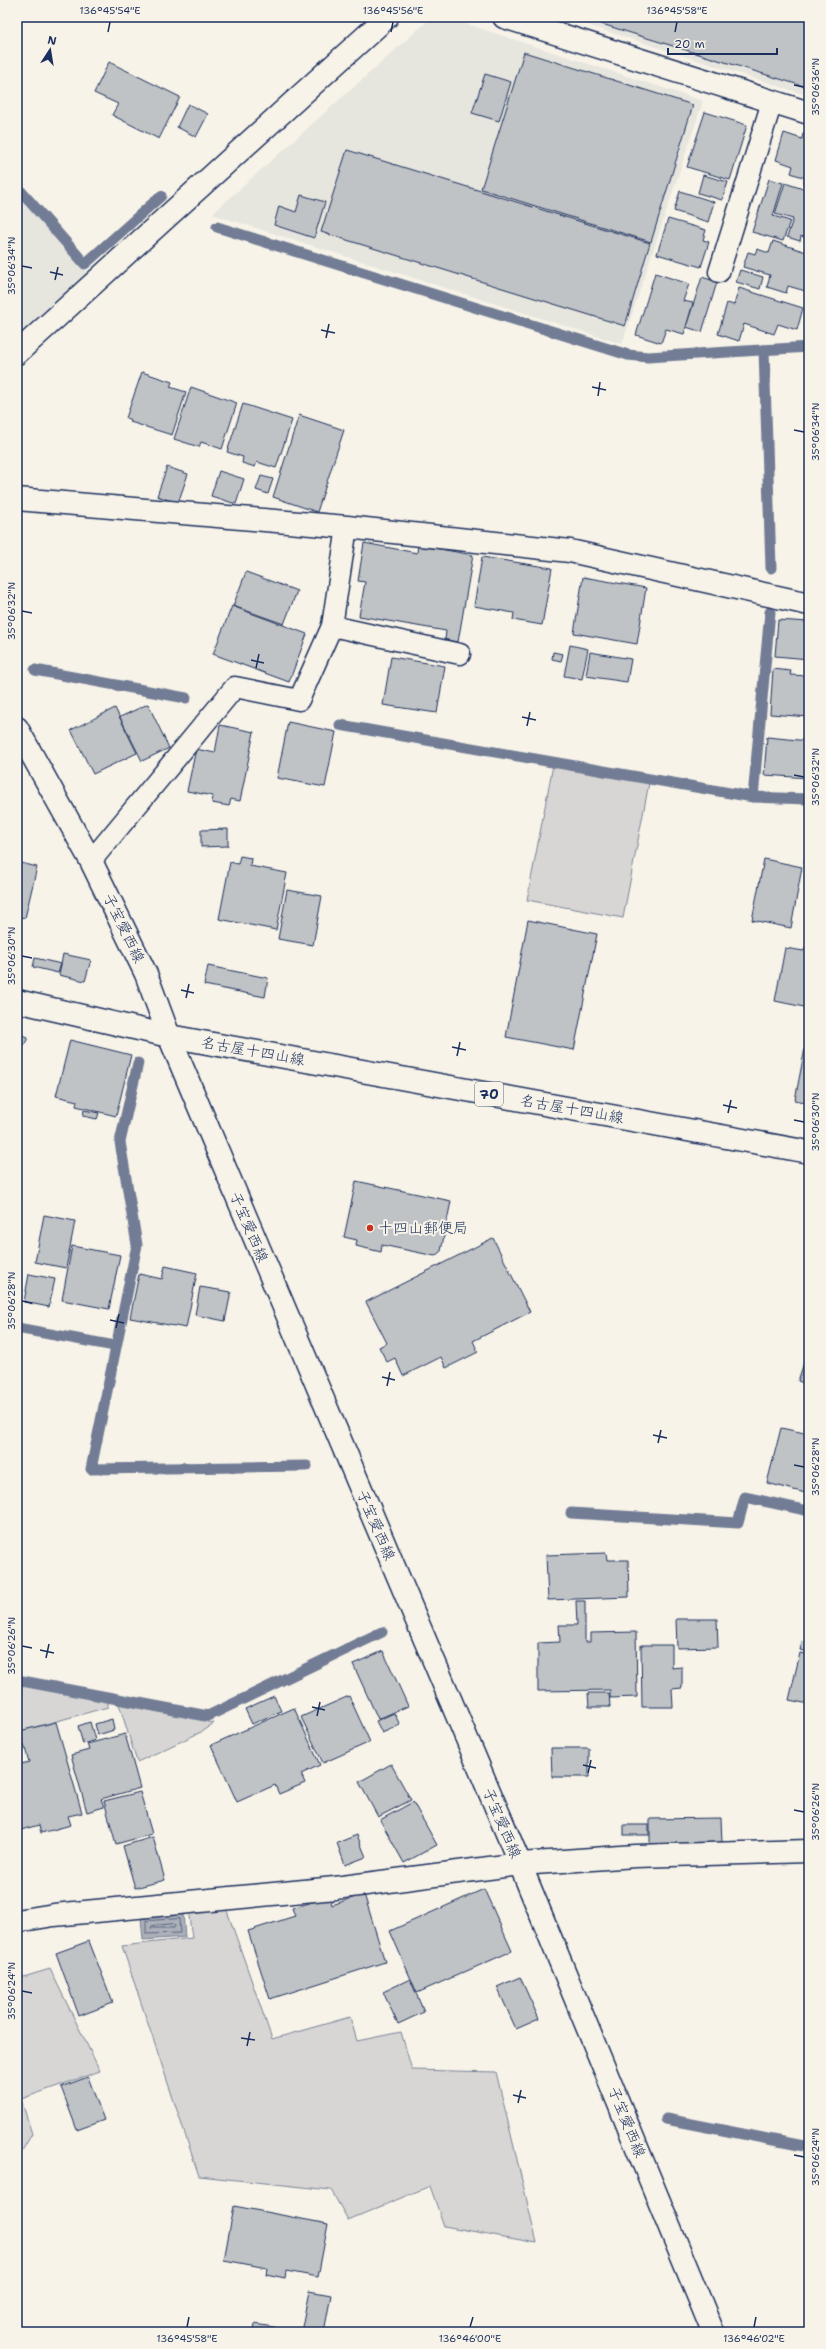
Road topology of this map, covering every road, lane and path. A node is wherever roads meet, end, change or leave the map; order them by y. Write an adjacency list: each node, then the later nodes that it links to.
1 (387, 17): 6 (street)
2 (504, 17): 3 (street)
3 (772, 102): 4 (street); 5 (lane)
4 (809, 113)
5 (719, 272)
6 (17, 353)
7 (17, 499): 8 (street)
8 (347, 527): 9 (street); 10 (lane)
9 (809, 604)
10 (332, 626): 11 (lane); 13 (lane)
11 (460, 654)
12 (17, 728): 13 (street, 子宝愛西線)
13 (91, 861): 15 (street, 子宝愛西線)
14 (17, 1001): 15 (street, 名古屋十四山線)
15 (169, 1036): 16 (street, 名古屋十四山線 / 70); 18 (street, 子宝愛西線)
16 (809, 1152)
17 (809, 1851): 18 (street)
18 (520, 1864): 19 (street); 20 (street, 子宝愛西線)
19 (17, 1921)
20 (713, 2332)

